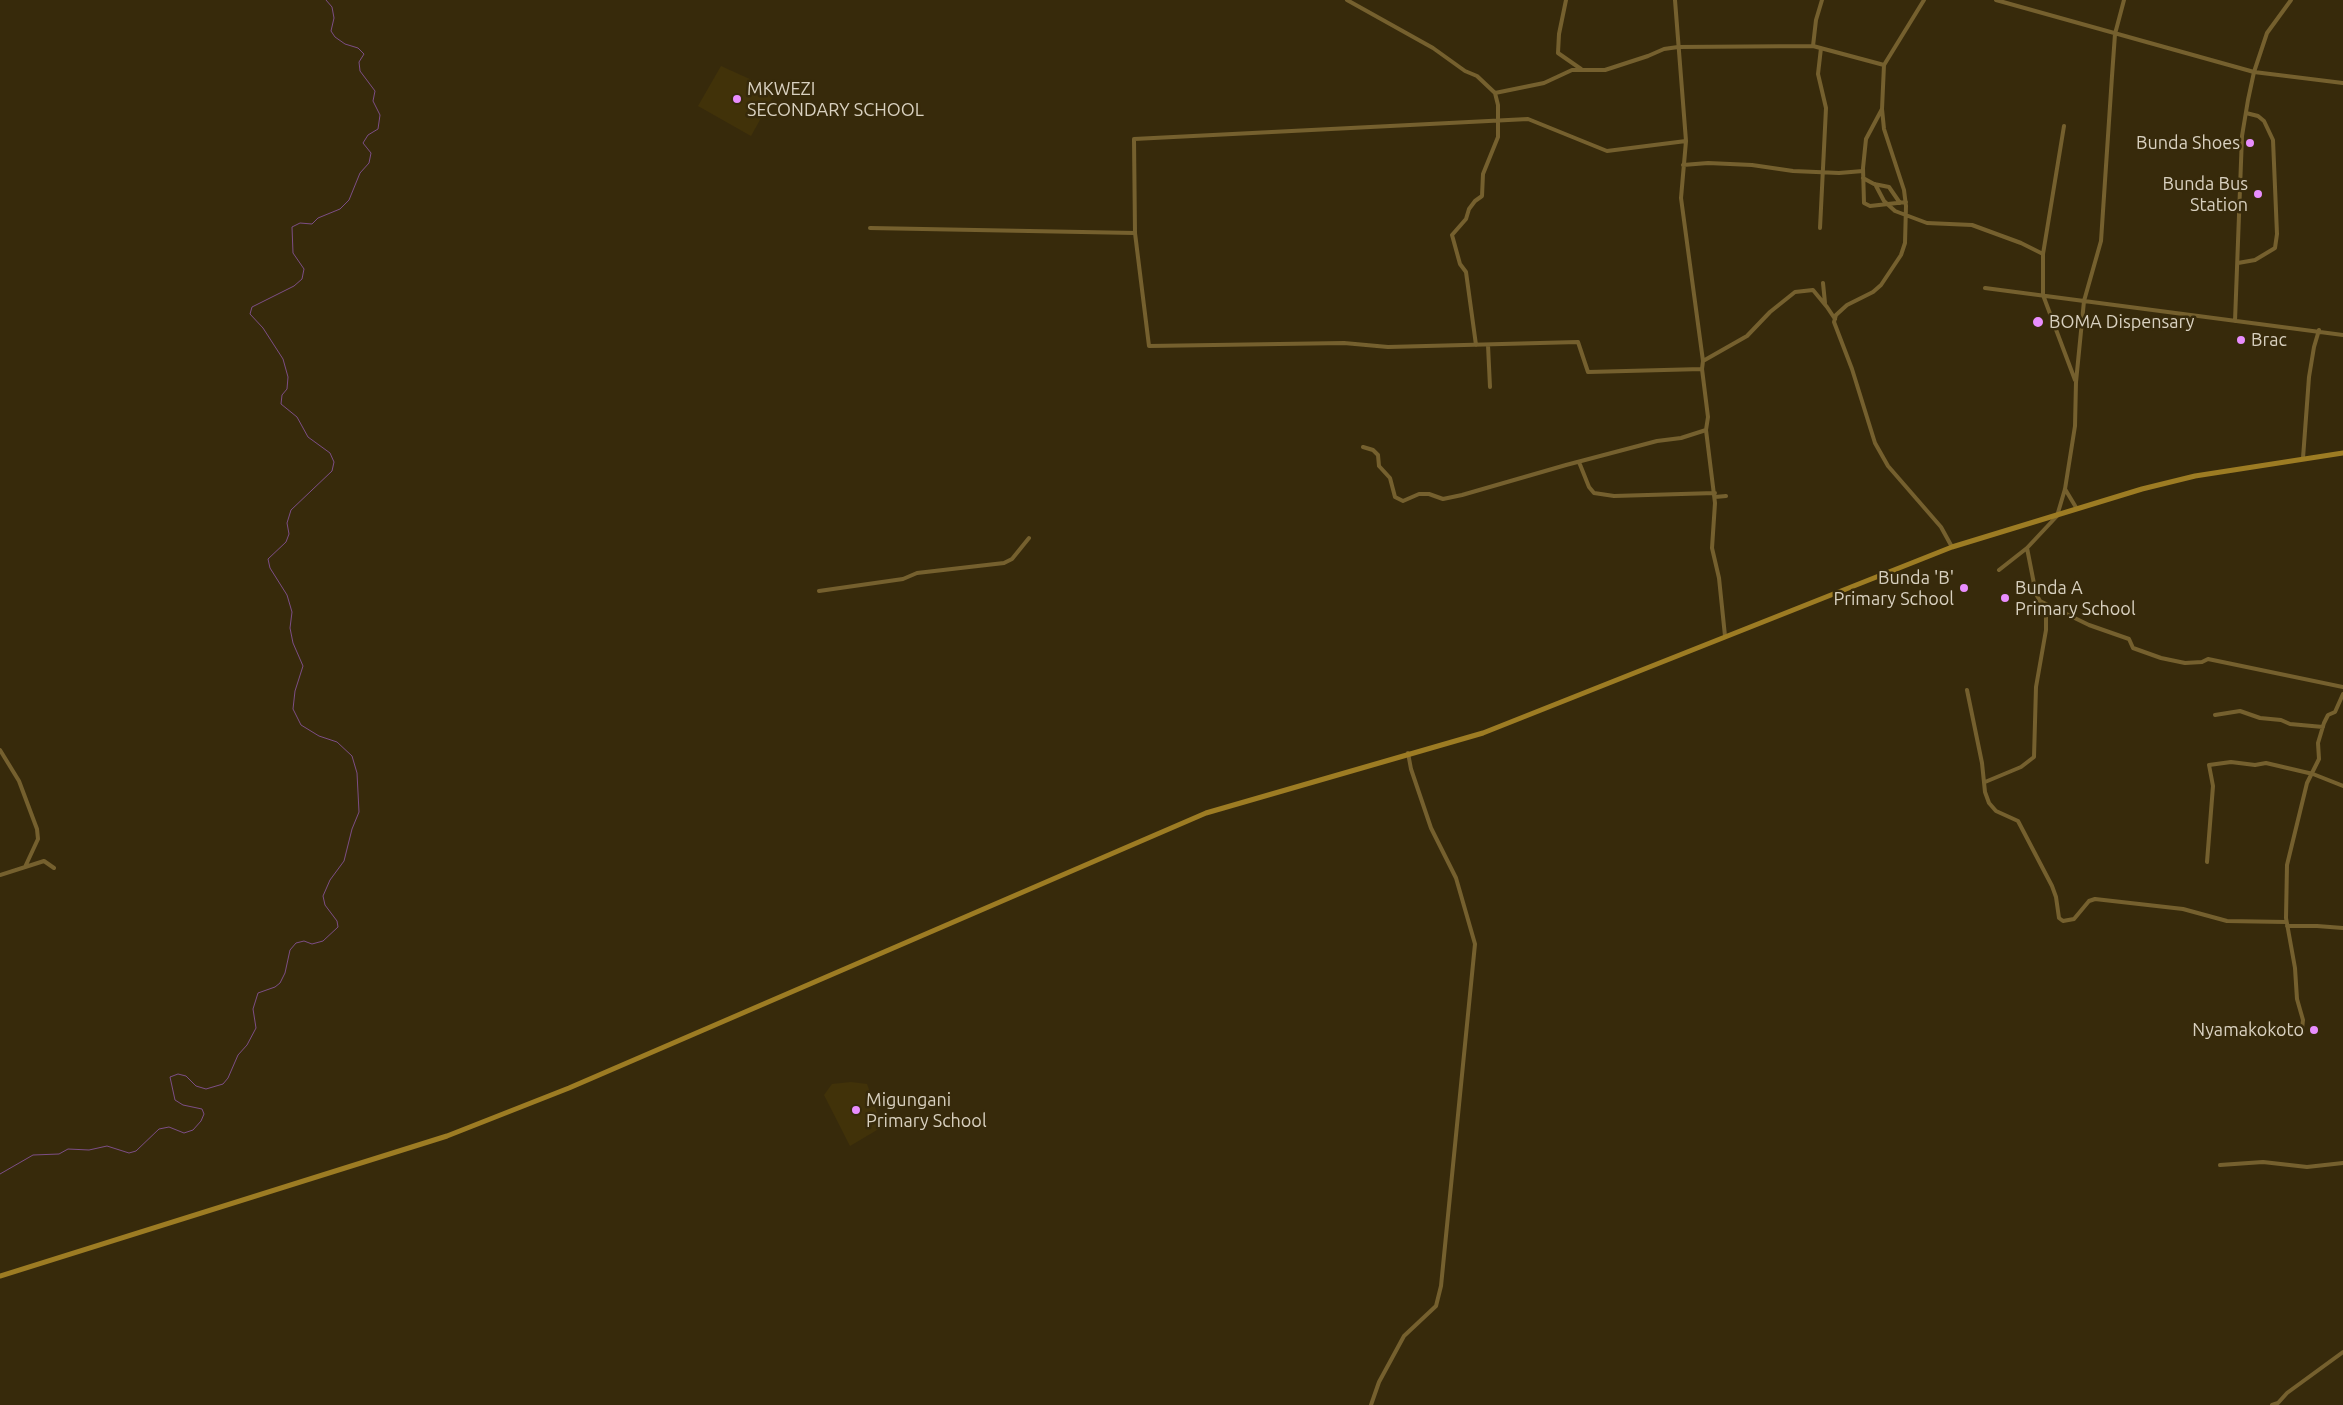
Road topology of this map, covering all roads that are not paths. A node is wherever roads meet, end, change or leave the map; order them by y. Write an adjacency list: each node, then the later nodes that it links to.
1 (1347, 0): 17 (street)
2 (1566, 0): 14 (street)
3 (1675, 0): 11 (street)
4 (1822, 0): 10 (street)
5 (1924, 0): 13 (street)
6 (1996, 0): 9 (street)
7 (2124, 0): 9 (street)
8 (2291, 0): 15 (street)
9 (2116, 34): 15 (street); 40 (street)
10 (1813, 46): 11 (street); 12 (street)
11 (1678, 47): 14 (street); 22 (street)
12 (1821, 48): 13 (street); 25 (street)
13 (1884, 65): 18 (street)
14 (1581, 69): 17 (street)
15 (2254, 72): 16 (street); 19 (street)
16 (2343, 83)
17 (1495, 93): 20 (street)
18 (1882, 109): 24 (street); 28 (street)
19 (2246, 113): 36 (street); 36 (street)
20 (1498, 121): 22 (street); 34 (street); 46 (street)
21 (2064, 126): 35 (street)
22 (1686, 141): 23 (street)
23 (1684, 165): 25 (street); 48 (street)
24 (1863, 171): 25 (street); 26 (street)
25 (1823, 173): 33 (street)
26 (1863, 178): 27 (street); 30 (street)
27 (1875, 184): 29 (street); 30 (street)
28 (1906, 202): 29 (street); 31 (street)
29 (1900, 203): 30 (street)
30 (1887, 204): 31 (street)
31 (1906, 214): 35 (street); 42 (street)
32 (870, 228): 34 (street)
33 (1820, 228)
34 (1135, 233): 46 (street)
35 (2043, 254): 39 (street)
36 (2238, 263): 43 (street)
37 (1823, 284): 41 (street)
38 (1985, 288): 39 (street)
39 (2043, 294): 40 (street); 50 (street)
40 (2084, 301): 43 (street); 50 (street)
41 (1825, 303): 42 (street); 48 (street)
42 (1835, 319): 63 (street)
43 (2235, 321): 44 (street)
44 (2320, 330): 45 (street); 55 (street)
45 (2343, 334)
46 (1476, 345): 47 (street)
47 (1488, 345): 49 (street); 51 (street)
48 (1703, 361): 49 (street)
49 (1702, 369): 52 (street)
50 (2076, 382): 57 (street)
51 (1490, 387)
52 (1706, 430): 56 (street); 58 (street)
53 (1363, 447): 56 (street)
54 (2343, 453): 55 (main road)
55 (2304, 458): 60 (main road)
56 (1579, 462): 58 (street)
57 (2065, 488): 60 (street); 61 (street)
58 (1715, 495): 59 (street); 68 (street)
59 (1726, 496)
60 (2077, 509): 61 (main road)
61 (2057, 516): 63 (main road); 64 (street)
62 (1029, 538): 66 (street)
63 (1952, 547): 68 (main road)
64 (2028, 548): 65 (street); 67 (street)
65 (1999, 570)
66 (819, 591)
67 (2046, 604): 69 (street); 77 (street)
68 (1725, 636): 75 (main road)
69 (2343, 687)
70 (1967, 690): 77 (street)
71 (2343, 694): 73 (street)
72 (2215, 715): 73 (street)
73 (2322, 728): 76 (street)
74 (0, 750): 80 (street)
75 (1408, 753): 88 (main road); 90 (street)
76 (2313, 774): 78 (street); 79 (street); 83 (street)
77 (1985, 782): 83 (street)
78 (2343, 786)
79 (2207, 862)
80 (25, 867): 81 (street); 82 (street)
81 (54, 868)
82 (0, 875)
83 (2286, 924): 84 (street); 85 (street)
84 (2343, 928)
85 (2302, 1029)
86 (2343, 1163): 87 (street)
87 (2220, 1165)
88 (0, 1276)
89 (2343, 1352): 91 (street)
90 (1371, 1405)
91 (2272, 1405)

